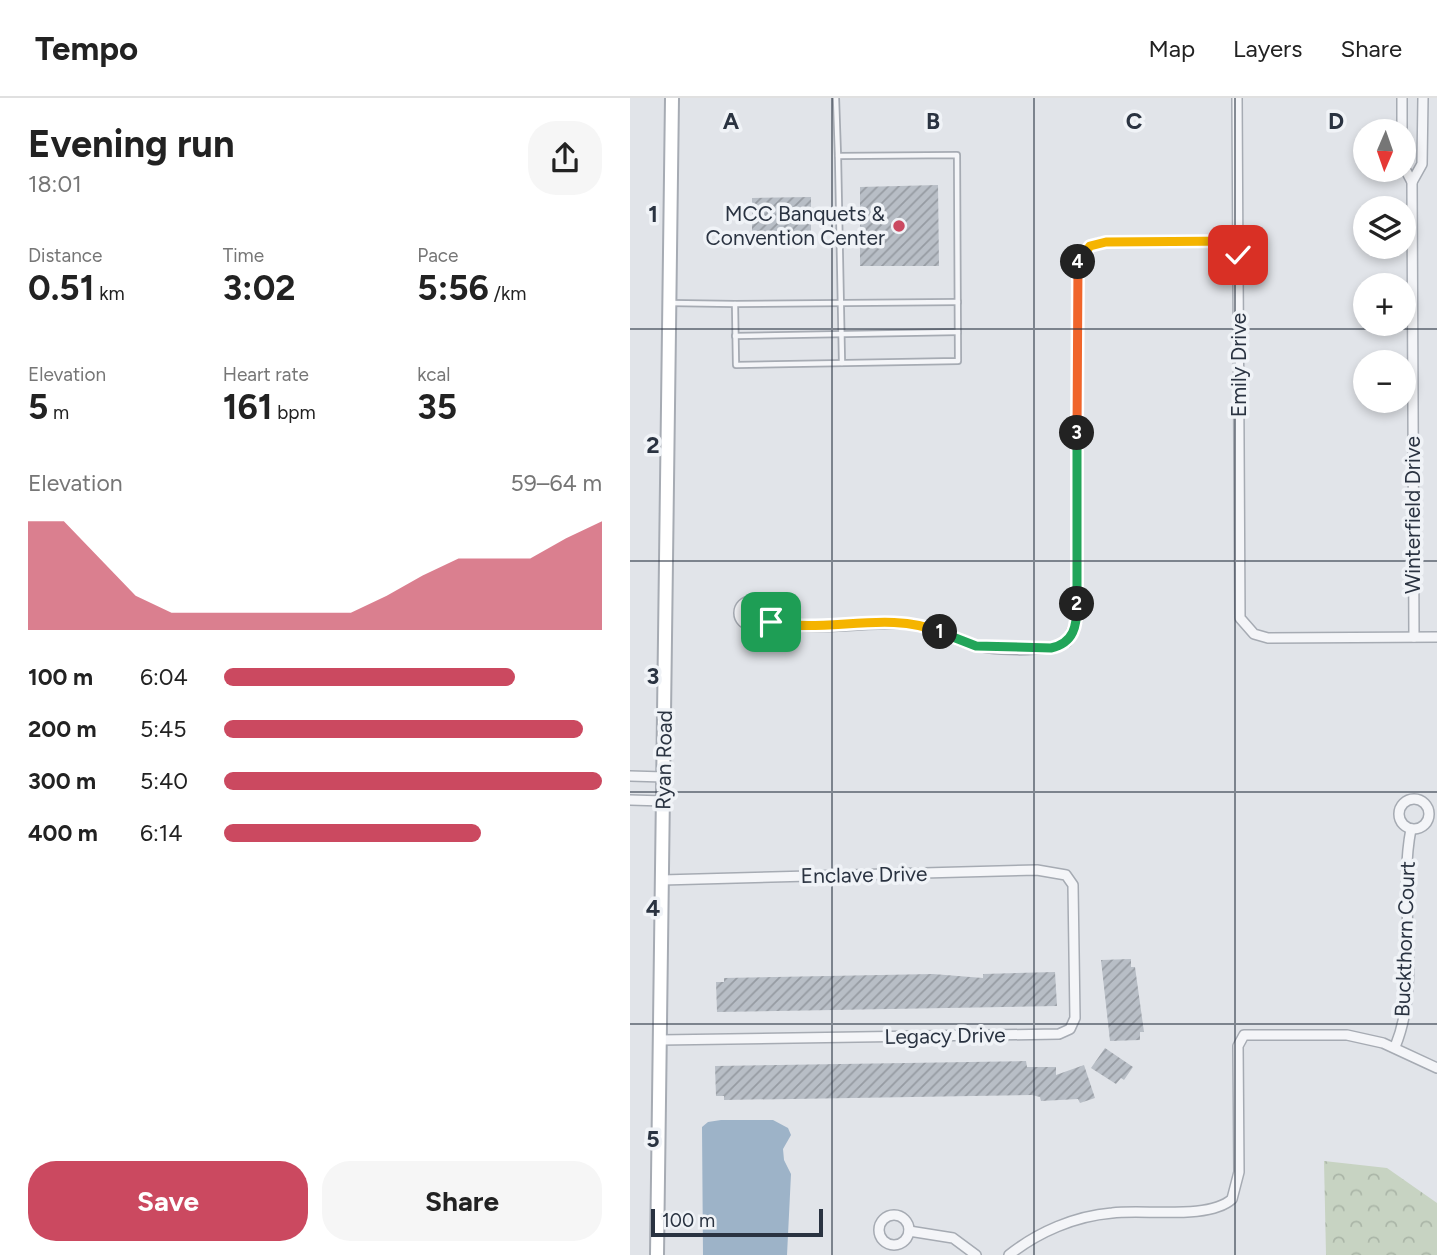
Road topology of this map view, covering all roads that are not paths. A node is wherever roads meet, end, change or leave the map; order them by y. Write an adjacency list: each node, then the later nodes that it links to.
1 (672, 98): 12 (main road, Ryan Road)
2 (836, 98): 7 (lane)
3 (1237, 98): 10 (street, Emily Drive)
4 (1402, 98): 6 (street)
5 (1423, 98): 8 (street, Winterfield Drive)
6 (1402, 119)
7 (838, 156): 11 (lane); 13 (lane)
8 (1416, 175)
9 (1412, 182): 20 (street, Winterfield Drive)
10 (1238, 241): 19 (street); 20 (street, Emily Drive)
11 (958, 302): 13 (lane); 15 (lane)
12 (669, 303): 14 (lane); 23 (main road, Ryan Road)
13 (839, 303): 14 (lane); 16 (lane)
14 (735, 304): 17 (lane)
15 (958, 332): 16 (lane); 18 (lane)
16 (841, 334): 17 (lane); 18 (lane)
17 (735, 336): 18 (lane)
18 (842, 363)
19 (763, 618)
20 (1414, 637): 21 (street)
21 (1437, 637)
22 (630, 776): 23 (street)
23 (664, 777): 25 (main road, Ryan Road)
24 (630, 800): 25 (street)
25 (664, 801): 28 (main road, Ryan Road)
26 (1411, 829): 30 (street, Buckthorn Court)
27 (1066, 875): 28 (street, Enclave Drive); 29 (street, Legacy Drive)
28 (662, 880): 29 (main road, Ryan Road)
29 (660, 1040): 33 (main road, Ryan Road)
30 (1395, 1047): 31 (street); 35 (street)
31 (1437, 1068)
32 (909, 1231): 34 (street)
33 (657, 1255)
34 (976, 1255)
35 (1009, 1255)

